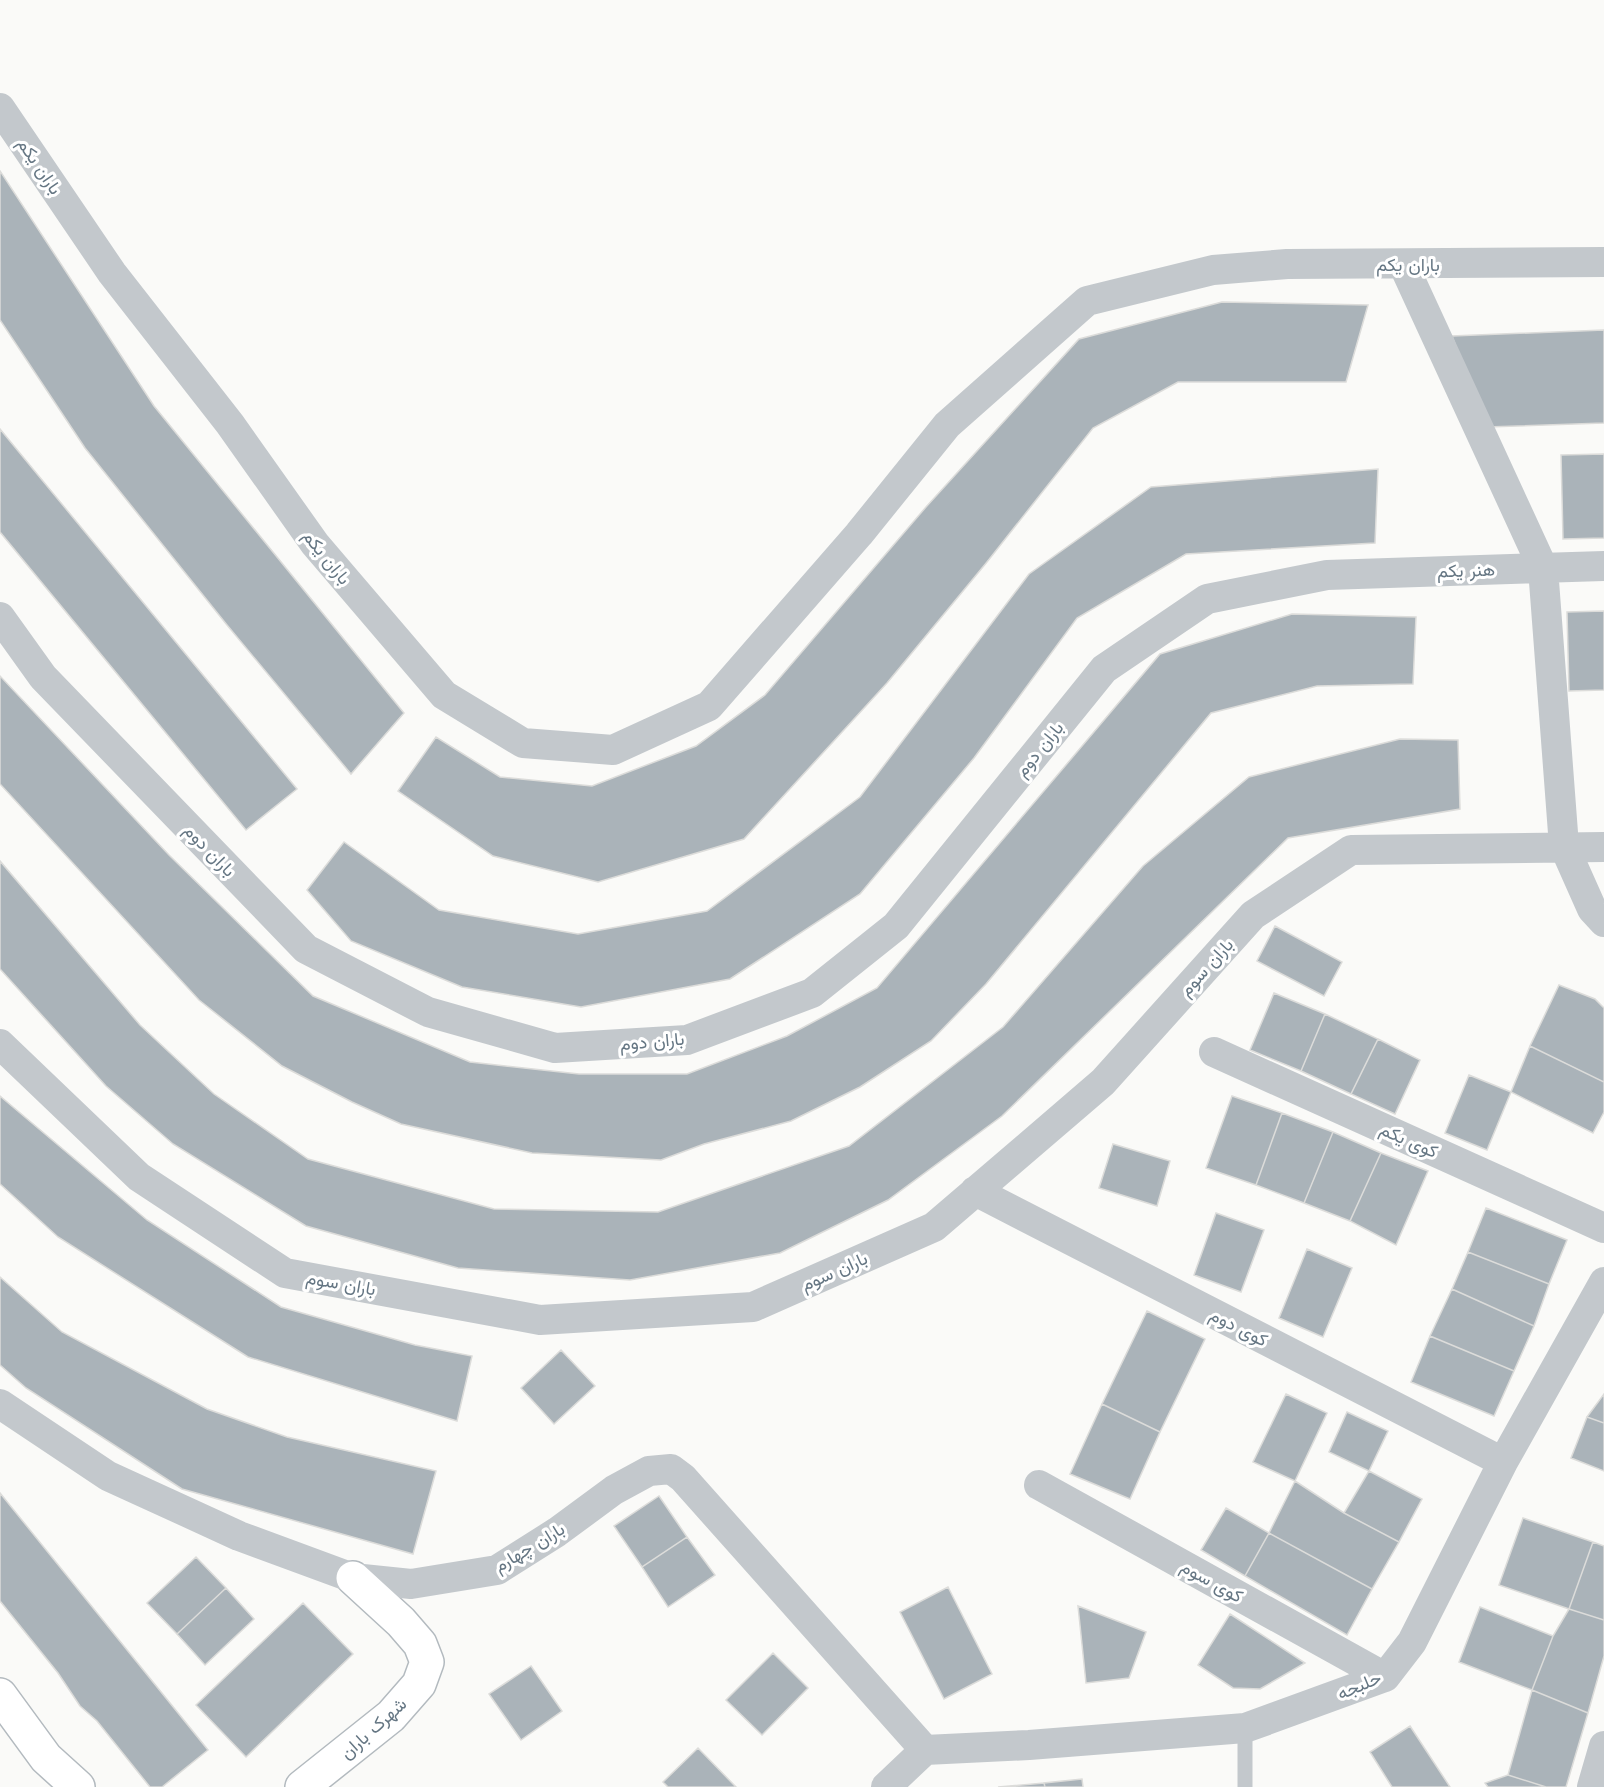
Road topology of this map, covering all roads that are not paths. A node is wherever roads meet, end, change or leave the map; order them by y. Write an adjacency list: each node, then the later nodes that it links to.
1 (0, 108): 3 (street, باران یکم)
2 (1604, 262): 3 (street, باران یکم)
3 (1403, 264): 5 (street)
4 (1604, 566): 5 (street, هنر یکم)
5 (1543, 568): 6 (street, هنر یکم); 8 (street)
6 (1327, 575): 7 (street, باران دوم)
7 (0, 617)
8 (1564, 846): 9 (street, باران سوم); 10 (street); 13 (street, باران سوم)
9 (1604, 847)
10 (1604, 922)
11 (0, 1044): 13 (street, باران سوم)
12 (1214, 1052): 14 (street, کوی یکم)
13 (975, 1191): 17 (street, کوی دوم)
14 (1604, 1228)
15 (1604, 1282): 17 (street, حلبجه)
16 (0, 1404): 19 (street, باران چهارم)
17 (1503, 1462): 20 (street, حلبجه)
18 (1039, 1485): 20 (street, کوی سوم)
19 (353, 1578): 24 (street, باران چهارم); 26 (street, شهرک باران)
20 (1385, 1677): 22 (street, حلبجه)
21 (0, 1695): 25 (street)
22 (1245, 1728): 24 (street, حلبجه); 29 (lane)
23 (1604, 1746): 30 (street)
24 (925, 1750): 27 (street); 28 (street)
25 (78, 1787)
26 (302, 1787)
27 (886, 1787)
28 (914, 1787)
29 (1245, 1787)
30 (1592, 1787)

